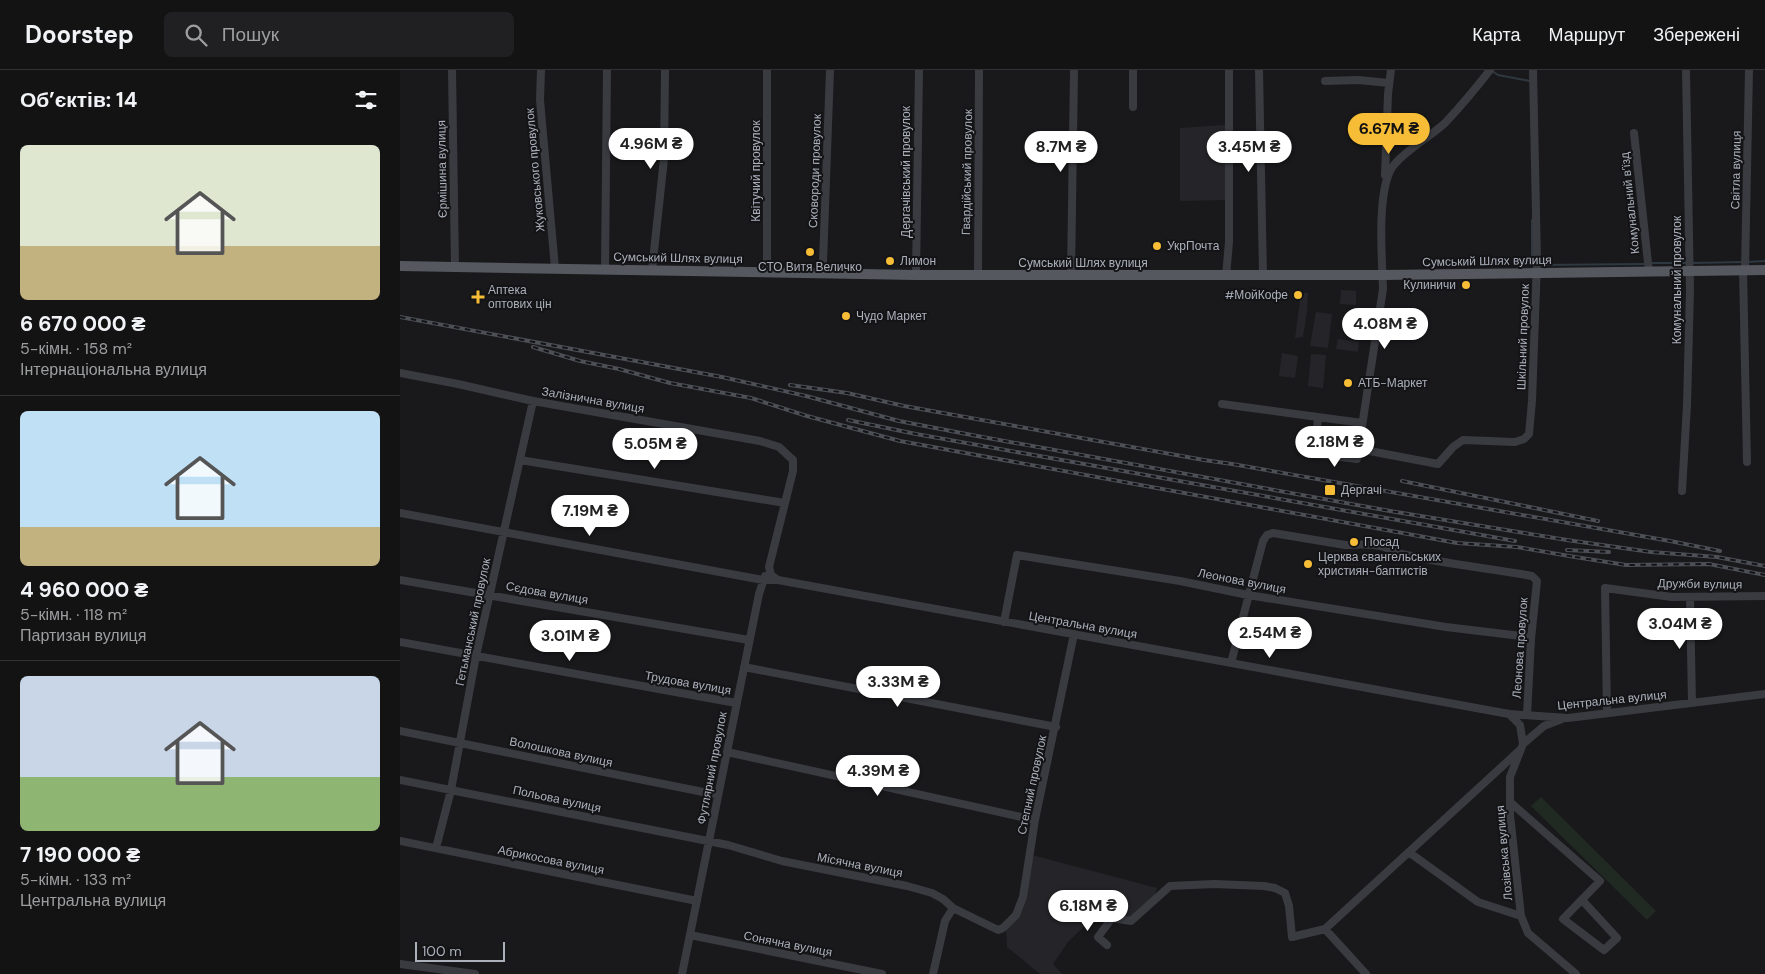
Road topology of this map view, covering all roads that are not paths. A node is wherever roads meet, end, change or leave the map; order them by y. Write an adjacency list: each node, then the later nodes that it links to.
1 (452, 70): 24 (street, Єрмішина вулиця)
2 (541, 70): 25 (street, Жуковського провулок)
3 (607, 70): 26 (street)
4 (665, 70): 27 (street)
5 (767, 70): 31 (street, Квітучий провулок)
6 (830, 70): 33 (street, Сковороди провулок)
7 (918, 70): 35 (street, Дергачівський провулок)
8 (979, 70): 36 (street, Гвардійський провулок)
9 (1074, 70): 37 (street)
10 (1133, 70): 20 (street)
11 (1229, 70): 39 (street)
12 (1259, 70): 38 (street)
13 (1390, 70): 19 (street)
14 (1533, 70): 34 (street, Шкільний провулок)
15 (1686, 70): 30 (street, Комунальний провулок)
16 (1749, 70): 28 (street, Світла вулиця)
17 (1489, 71): 22 (street)
18 (1325, 81): 19 (street)
19 (1389, 83): 22 (street)
20 (1133, 107)
21 (1634, 132): 32 (street, Комунальний в’їзд)
22 (1385, 186): 40 (street)
23 (400, 266): 24 (main road, Сумський Шлях вулиця)
24 (455, 267): 25 (main road, Сумський Шлях вулиця)
25 (554, 268): 26 (main road, Сумський Шлях вулиця)
26 (605, 269): 27 (main road, Сумський Шлях вулиця)
27 (652, 270): 31 (main road, Сумський Шлях вулиця)
28 (1744, 270): 29 (main road, Сумський Шлях вулиця); 30 (main road, Сумський Шлях вулиця); 48 (street, Світла вулиця)
29 (1765, 270)
30 (1689, 271): 32 (main road, Сумський Шлях вулиця); 49 (street, Комунальний провулок)
31 (767, 272): 33 (main road, Сумський Шлях вулиця)
32 (1649, 272): 34 (main road, Сумський Шлях вулиця)
33 (824, 273): 35 (main road, Сумський Шлях вулиця)
34 (1537, 273): 40 (main road, Сумський Шлях вулиця); 46 (street, Шкільний провулок)
35 (916, 275): 36 (main road, Сумський Шлях вулиця)
36 (978, 275): 37 (main road, Сумський Шлях вулиця)
37 (1071, 275): 39 (main road, Сумський Шлях вулиця)
38 (1263, 275): 39 (main road, Сумський Шлях вулиця); 40 (main road, Сумський Шлях вулиця)
39 (1226, 276)
40 (1383, 276): 45 (street)
41 (400, 373): 42 (street, Залізнична вулиця)
42 (533, 400): 47 (street, Гетьманський провулок); 50 (street, Залізнична вулиця)
43 (1222, 404): 44 (street)
44 (1318, 417): 45 (street); 46 (street)
45 (1362, 423): 46 (street)
46 (1359, 449)
47 (520, 460): 50 (street); 52 (street, Гетьманський провулок)
48 (1746, 462)
49 (1682, 491)
50 (785, 503): 53 (street, Футлярний провулок)
51 (400, 513): 52 (street, Центральна вулиця)
52 (504, 532): 55 (street, Центральна вулиця); 57 (street, Гетьманський провулок)
53 (769, 567): 55 (street, Футлярний провулок); 56 (street)
54 (400, 580): 57 (street, Сєдова вулиця)
55 (763, 580): 56 (street, Центральна вулиця); 64 (street, Футлярний провулок)
56 (778, 580): 61 (street, Центральна вулиця)
57 (490, 594): 64 (street, Сєдова вулиця); 66 (street, Гетьманський провулок)
58 (1248, 595): 61 (street, Леонова вулиця); 63 (street, Леонова вулиця); 63 (street, Леонова провулок); 67 (street)
59 (1765, 596): 60 (street, Дружби вулиця)
60 (1690, 597): 71 (street); 72 (street, Дружби вулиця)
61 (1004, 622): 62 (street, Центральна вулиця)
62 (1074, 634): 67 (street, Центральна вулиця); 76 (street, Степний провулок)
63 (1531, 639): 74 (street, Леонова провулок)
64 (749, 640): 68 (street, Футлярний провулок)
65 (400, 642): 66 (street, Трудова вулиця)
66 (476, 656): 70 (street, Трудова вулиця); 78 (street, Гетьманський провулок)
67 (1231, 663): 73 (street, Центральна вулиця)
68 (744, 667): 70 (street, Футлярний провулок); 76 (street)
69 (1765, 694): 71 (street, Центральна вулиця)
70 (736, 703): 80 (street, Футлярний провулок)
71 (1692, 703): 72 (street, Центральна вулиця)
72 (1607, 713): 75 (street, Центральна вулиця)
73 (1509, 714): 74 (street, Центральна вулиця); 79 (street)
74 (1527, 716): 75 (street, Центральна вулиця)
75 (1568, 718): 79 (street)
76 (1056, 726): 85 (street, Степний провулок)
77 (400, 731): 78 (street, Волошкова вулиця)
78 (459, 742): 82 (street, Гетьманський провулок); 83 (street, Волошкова вулиця)
79 (1522, 747): 84 (street, Лозівська вулиця); 89 (street)
80 (727, 752): 83 (street, Футлярний провулок); 85 (street)
81 (400, 780): 82 (street, Польова вулиця)
82 (451, 790): 87 (street, Польова вулиця); 88 (street, Гетьманський провулок)
83 (718, 795): 87 (street, Футлярний провулок)
84 (1510, 802): 90 (street); 93 (street, Лозівська вулиця)
85 (1035, 820): 95 (street, Степний провулок)
86 (400, 841): 88 (street, Абрикосова вулиця)
87 (709, 842): 91 (street, Футлярний провулок); 92 (street, Місячна вулиця)
88 (436, 848): 91 (street, Абрикосова вулиця)
89 (1410, 853): 93 (street); 94 (street)
90 (1582, 900): 90 (street)
91 (697, 901): 96 (street, Футлярний провулок)
92 (953, 908): 95 (street, Місячна вулиця); 102 (street)
93 (1521, 916): 104 (street, Лозівська вулиця)
94 (1325, 929): 97 (street); 103 (street)
95 (998, 930)
96 (690, 935): 100 (street, Футлярний провулок); 101 (street, Сонячна вулиця)
97 (1107, 945)
98 (400, 964): 99 (street)
99 (475, 974)
100 (682, 974)
101 (882, 974)
102 (933, 974)
103 (1366, 974)
104 (1576, 974)

